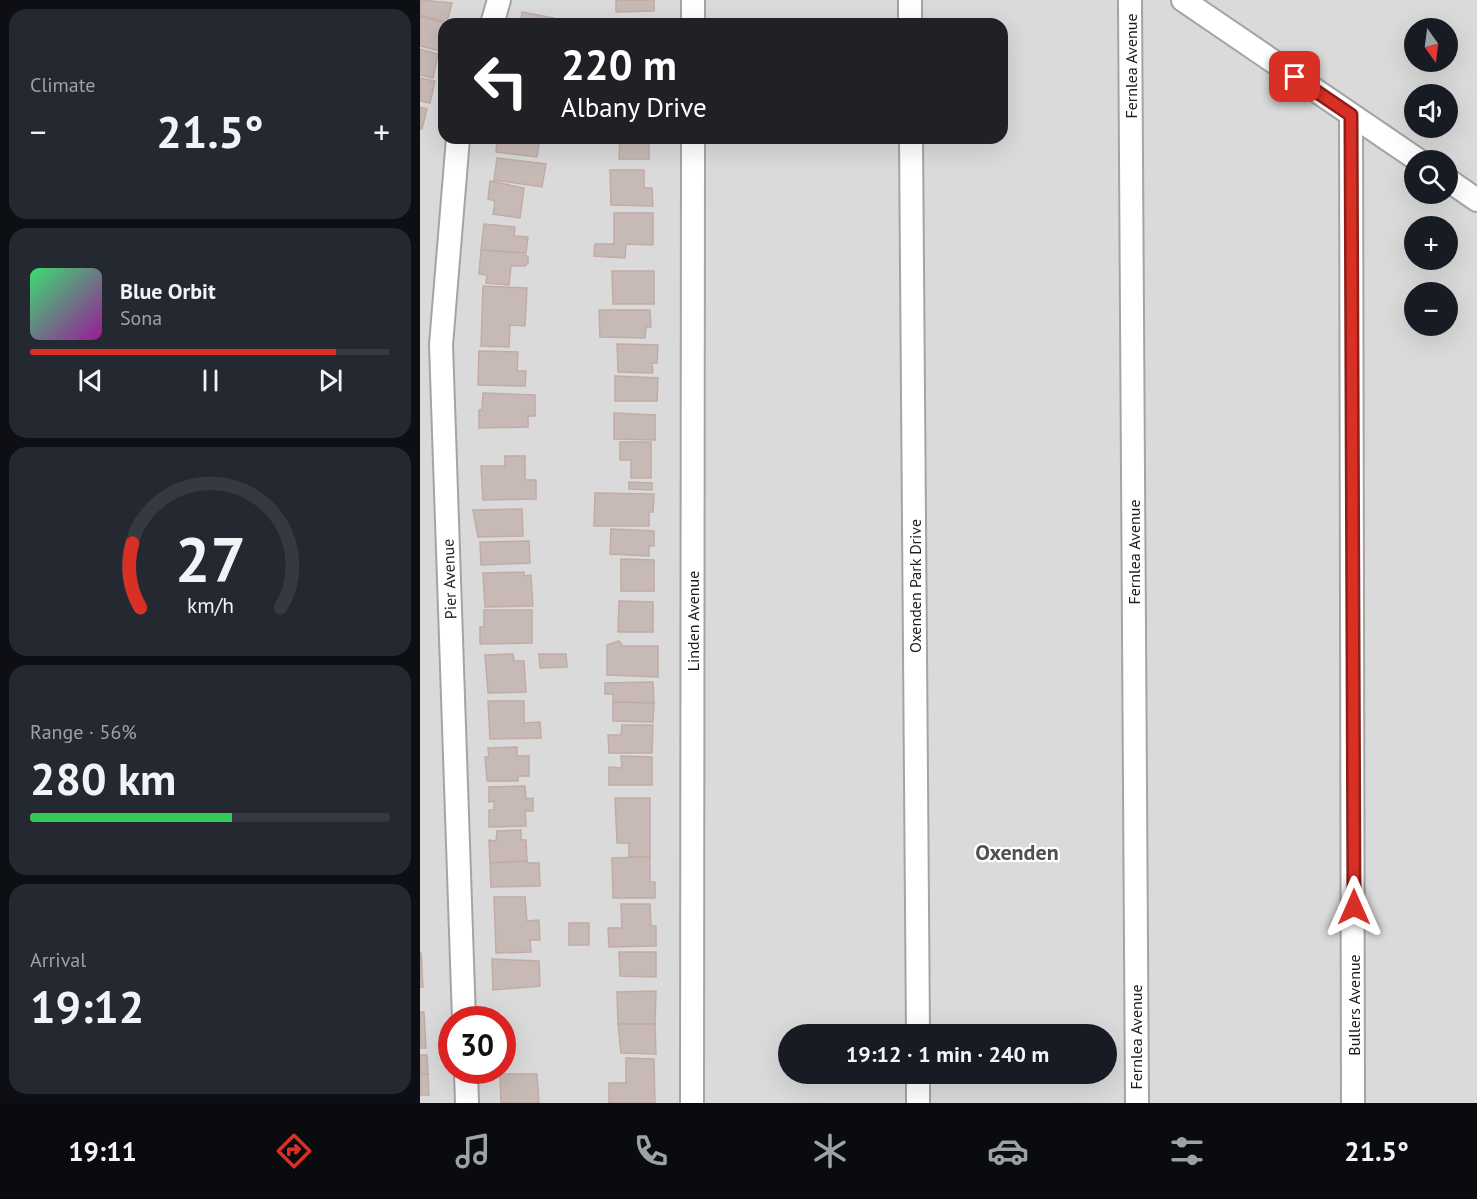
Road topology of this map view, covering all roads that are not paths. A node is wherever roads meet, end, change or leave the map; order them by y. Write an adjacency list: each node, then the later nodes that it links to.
1 (499, 0): 6 (street)
2 (693, 0): 7 (street)
3 (910, 0): 8 (street)
4 (1130, 0): 23 (street, Fernlea Avenue)
5 (1183, 0): 9 (street)
6 (494, 18)
7 (693, 18)
8 (910, 18)
9 (1351, 115): 13 (street); 24 (street, Bullers Avenue)
10 (458, 144): 16 (street, Pier Avenue)
11 (693, 144): 21 (street, Linden Avenue)
12 (911, 144): 17 (street, Oxenden Park Drive)
13 (1404, 151)
14 (1458, 187): 15 (street)
15 (1477, 200)
16 (464, 1006)
17 (918, 1024)
18 (466, 1084): 20 (street)
19 (918, 1084): 22 (street)
20 (467, 1103)
21 (692, 1103)
22 (918, 1103)
23 (1137, 1103)
24 (1353, 1103)

